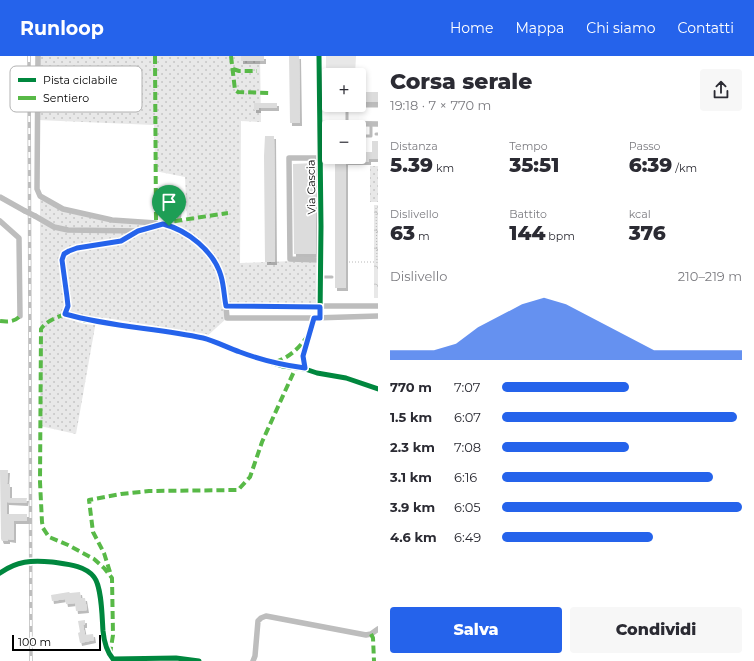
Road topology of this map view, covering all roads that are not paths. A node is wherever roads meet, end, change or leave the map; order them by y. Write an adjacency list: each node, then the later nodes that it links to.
1 (38, 56): 3 (street)
2 (319, 56): 7 (street, Via Cascia)
3 (38, 66)
4 (366, 106): 5 (lane)
5 (378, 106)
6 (38, 112): 15 (street)
7 (320, 123): 12 (street, Via Cascia)
8 (366, 124): 9 (street)
9 (371, 124): 10 (street); 11 (lane)
10 (378, 124)
11 (366, 136)
12 (321, 158): 18 (street, Via Cascia); 18 (street, Via Cascia)
13 (0, 197): 17 (street, bridge)
14 (0, 221): 25 (street)
15 (156, 223): 16 (lane)
16 (163, 224): 17 (lane); 21 (lane)
17 (138, 231): 24 (lane)
18 (321, 260): 19 (street, Via Cascia)
19 (321, 277): 20 (lane); 23 (street, Via Cascia)
20 (332, 277)
21 (226, 306): 23 (street); 27 (street)
22 (378, 306): 23 (street)
23 (320, 307): 27 (street, Via Cascia)
24 (65, 314): 28 (street)
25 (20, 316)
26 (378, 316): 27 (street)
27 (317, 318): 28 (lane)
28 (305, 368): 29 (street)
29 (378, 389)
30 (0, 574): 32 (street, bridge)
31 (378, 629): 33 (street)
32 (199, 661)
33 (253, 661)

